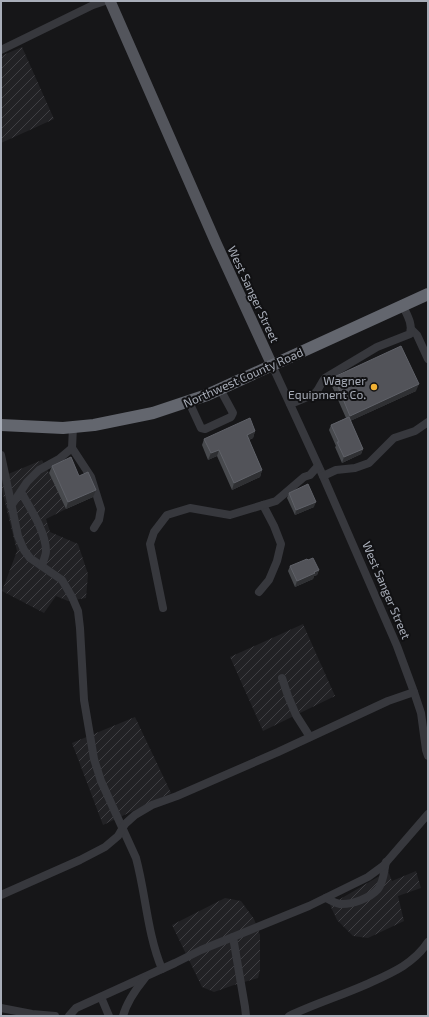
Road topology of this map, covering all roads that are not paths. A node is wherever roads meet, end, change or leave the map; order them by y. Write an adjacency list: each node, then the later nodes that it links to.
1 (105, 1): 3 (street)
2 (110, 1): 8 (main road, West Sanger Street)
3 (1, 50)
4 (428, 294): 5 (highway, Northwest County Road)
5 (403, 306): 6 (street); 8 (highway, Northwest County Road)
6 (412, 329): 7 (street); 11 (street)
7 (428, 359)
8 (272, 365): 9 (highway, Northwest County Road); 11 (street, West Sanger Street)
9 (220, 389): 10 (highway, Northwest County Road); 10 (street)
10 (189, 402): 14 (highway, Northwest County Road)
11 (290, 404): 17 (street, West Sanger Street)
12 (428, 422): 18 (street)
13 (1, 425): 14 (highway, Northwest County Road)
14 (73, 427): 15 (street)
15 (72, 448): 19 (street); 22 (street)
16 (1, 455): 21 (street)
17 (318, 466): 18 (street, West Sanger Street); 20 (street)
18 (323, 476): 27 (street, West Sanger Street)
19 (21, 492): 21 (street); 23 (street)
20 (263, 505): 24 (street); 25 (street)
21 (11, 506): 23 (street)
22 (94, 528)
23 (42, 566): 33 (street)
24 (259, 592)
25 (163, 608)
26 (282, 678): 29 (street)
27 (414, 692): 28 (street, West Sanger Street); 29 (street)
28 (425, 726): 30 (street, West Sanger Street)
29 (310, 737): 33 (street)
30 (427, 745): 31 (street, West Sanger Street)
31 (428, 756)
32 (428, 814): 34 (street)
33 (122, 828): 35 (street); 39 (street)
34 (386, 862): 36 (street); 36 (street)
35 (1, 895)
36 (326, 898): 37 (street)
37 (233, 937): 39 (street); 47 (street)
38 (428, 942): 48 (street)
39 (162, 969): 40 (street)
40 (147, 976): 41 (street); 46 (street)
41 (100, 997): 44 (street); 45 (street)
42 (1, 1008): 43 (street)
43 (55, 1016)
44 (69, 1016)
45 (109, 1016)
46 (123, 1016)
47 (246, 1016)
48 (289, 1016)

